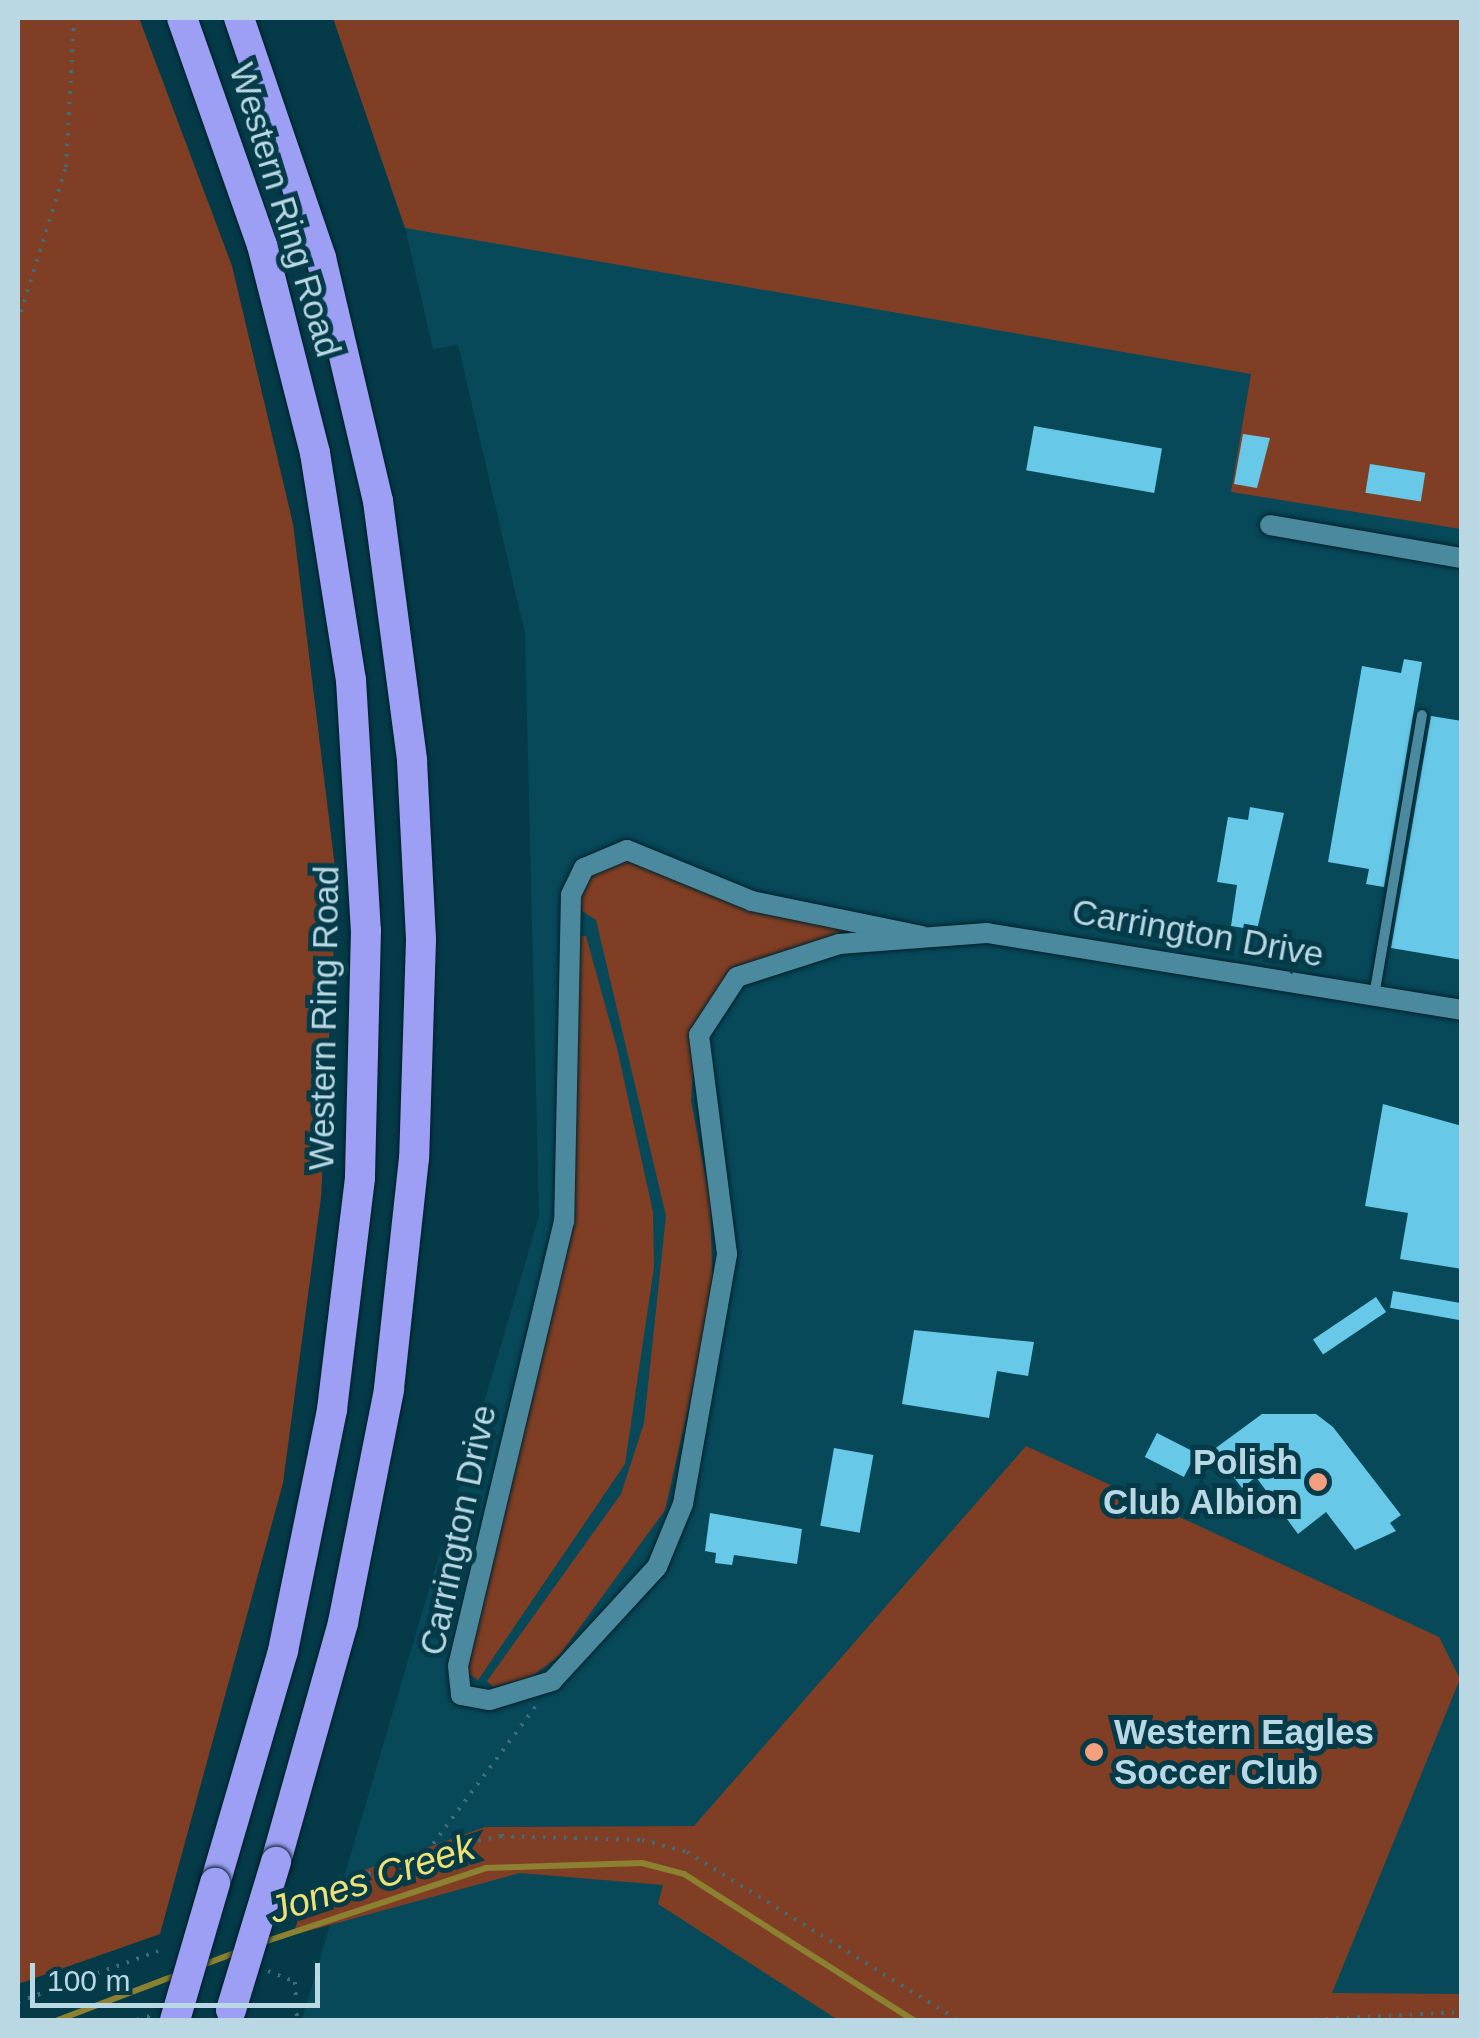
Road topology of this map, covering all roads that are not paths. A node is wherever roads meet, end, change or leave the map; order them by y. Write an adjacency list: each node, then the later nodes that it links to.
1 (182, 18): 10 (highway, Western Ring Road, bridge)
2 (239, 18): 9 (highway, Western Ring Road, bridge)
3 (1270, 525): 4 (street)
4 (1462, 558)
5 (1422, 715): 7 (lane)
6 (922, 936): 6 (street, Carrington Drive); 7 (street, Carrington Drive)
7 (1374, 996): 8 (street, Carrington Drive)
8 (1461, 1008)
9 (230, 2015)
10 (175, 2020)

